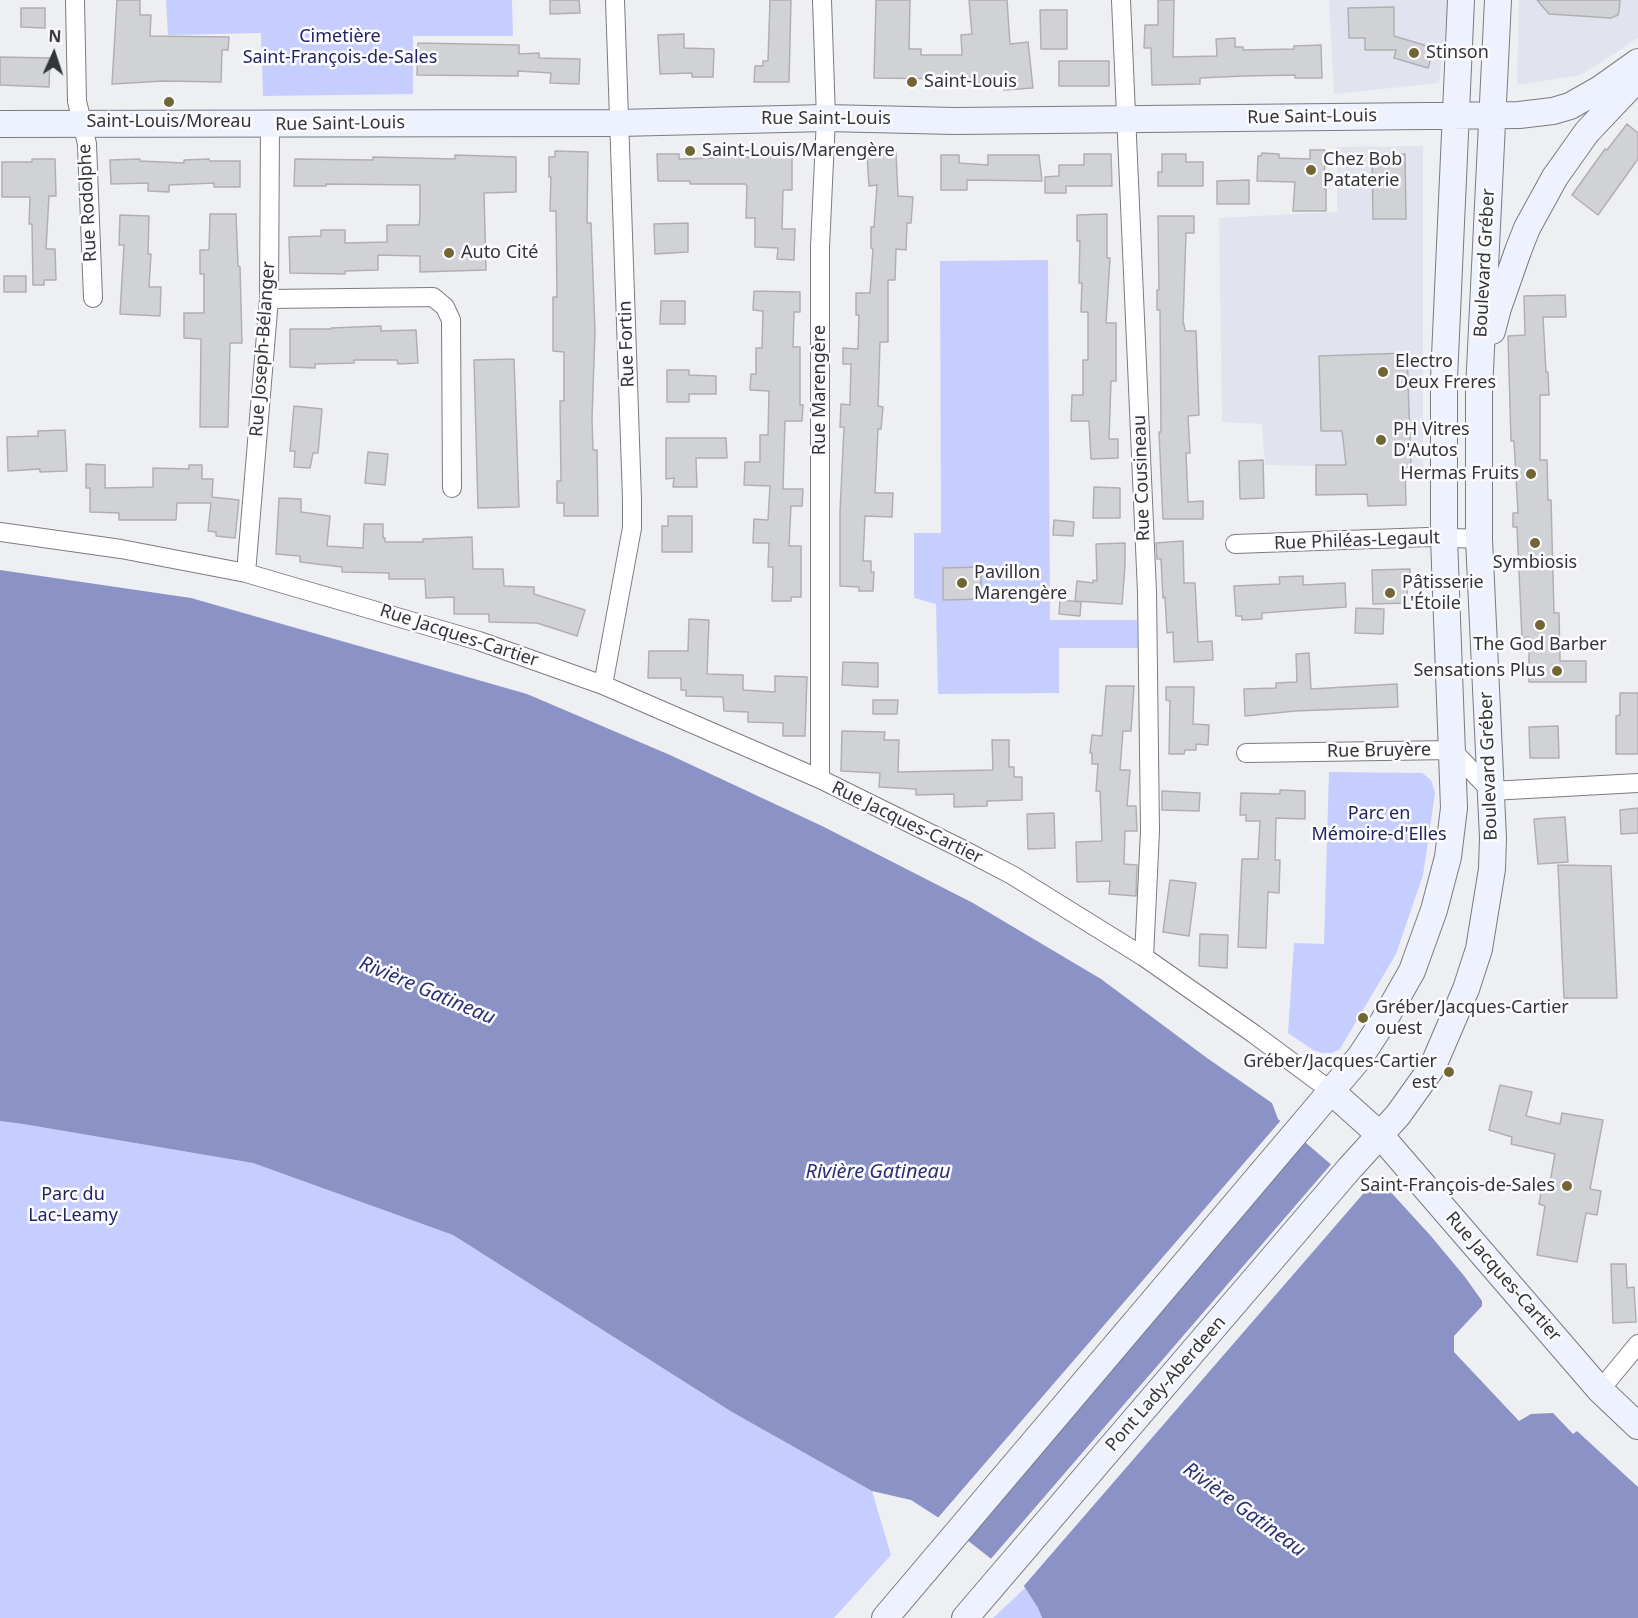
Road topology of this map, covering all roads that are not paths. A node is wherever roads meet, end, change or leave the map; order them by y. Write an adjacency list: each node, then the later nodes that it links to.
1 (75, 0): 15 (street, Rue Rodolphe)
2 (615, 0): 13 (street, Rue Fortin)
3 (822, 0): 11 (street, Rue Marengère)
4 (1121, 0): 12 (street, Rue Cousineau)
5 (1461, 0): 9 (main road, Boulevard Gréber)
6 (1498, 0): 10 (main road, Boulevard Gréber)
7 (1638, 62): 10 (main road, Rue Saint-Louis)
8 (1638, 78): 19 (main road)
9 (1455, 115): 10 (main road, Rue Saint-Louis); 12 (main road, Rue Saint-Louis); 22 (main road, Boulevard Gréber)
10 (1492, 115): 19 (main road, Boulevard Gréber)
11 (826, 118): 12 (main road, Rue Saint-Louis); 13 (main road, Rue Saint-Louis); 29 (street, Rue Marengère)
12 (1126, 118): 32 (street, Rue Cousineau)
13 (619, 123): 16 (main road, Rue Saint-Louis); 26 (street, Rue Fortin)
14 (0, 124): 15 (main road, Rue Saint-Louis)
15 (82, 124): 16 (main road, Rue Saint-Louis); 17 (street, Rue Rodolphe)
16 (270, 124): 18 (street, Rue Joseph-Bélanger)
17 (93, 298)
18 (269, 299): 20 (street); 25 (street, Rue Joseph-Bélanger)
19 (1479, 390): 23 (main road, Boulevard Gréber)
20 (452, 488)
21 (0, 532): 25 (street, Rue Jacques-Cartier)
22 (1444, 538): 23 (street, Rue Philéas-Legault); 24 (street, Rue Philéas-Legault); 27 (main road, Boulevard Gréber)
23 (1479, 539): 31 (main road, Boulevard Gréber)
24 (1235, 544)
25 (246, 573): 26 (street, Rue Jacques-Cartier)
26 (603, 685): 29 (street, Rue Jacques-Cartier)
27 (1452, 750): 28 (street, Rue Bruyère); 31 (street, Rue Bruyère); 33 (main road, Boulevard Gréber)
28 (1246, 753)
29 (820, 779): 32 (street, Rue Jacques-Cartier)
30 (1638, 783): 31 (street)
31 (1491, 791): 34 (main road, Boulevard Gréber)
32 (1144, 957): 33 (street, Rue Jacques-Cartier)
33 (1331, 1091): 34 (main road, Rue Jacques-Cartier); 39 (main road, Boulevard Gréber)
34 (1380, 1135): 35 (main road, Boulevard Gréber); 37 (main road, Rue Jacques-Cartier)
35 (1349, 1169): 40 (main road, Pont Lady-Aberdeen)
36 (1638, 1344): 37 (street)
37 (1600, 1390): 38 (main road, Rue Jacques-Cartier)
38 (1638, 1426)
39 (885, 1618)
40 (965, 1618)

